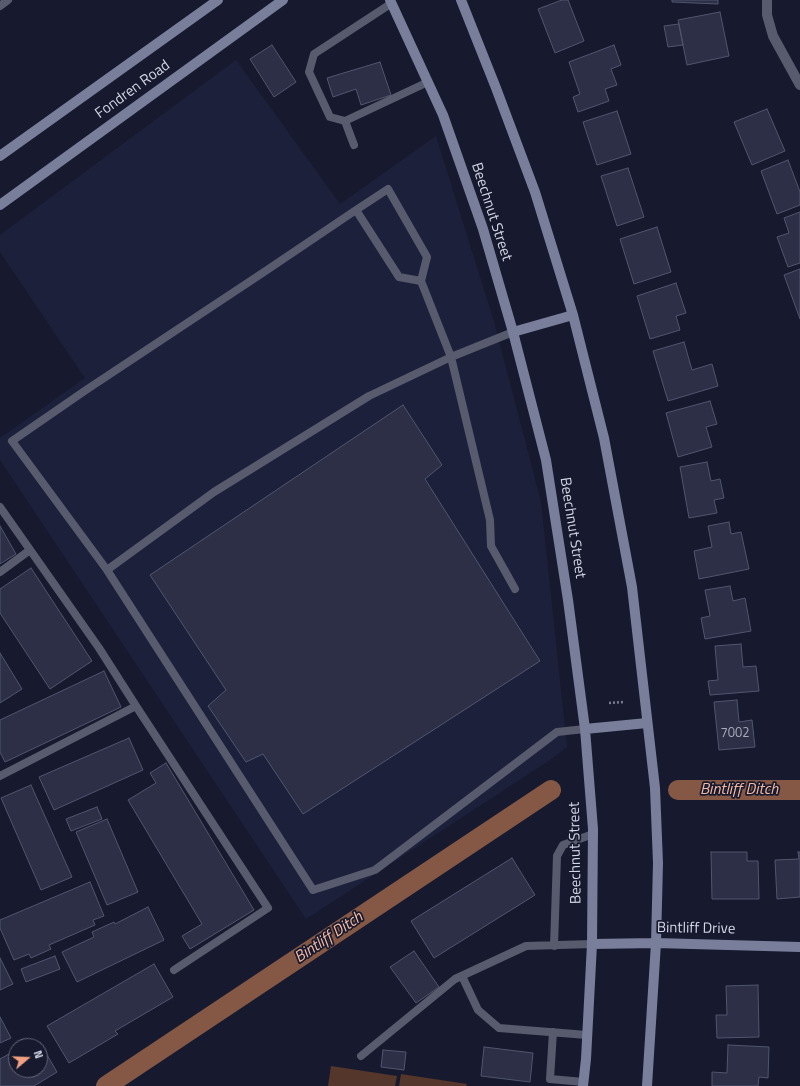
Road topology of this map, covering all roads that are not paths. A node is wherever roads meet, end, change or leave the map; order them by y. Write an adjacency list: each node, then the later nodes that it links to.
1 (8, 0): 7 (lane)
2 (218, 0): 12 (main road, Fondren Road)
3 (283, 0): 13 (main road, Fondren Road)
4 (461, 0): 16 (main road)
5 (767, 0): 9 (street)
6 (391, 2): 8 (main road, Beechnut Street); 10 (lane)
7 (0, 6)
8 (428, 82): 10 (lane); 17 (main road, Beechnut Street)
9 (800, 85)
10 (345, 121): 11 (lane)
11 (354, 145)
12 (0, 156)
13 (0, 205)
14 (356, 210): 15 (lane); 15 (lane); 21 (lane)
15 (421, 281): 18 (lane)
16 (573, 315): 17 (main road); 25 (main road)
17 (513, 332): 18 (lane); 26 (main road, Beechnut Street)
18 (451, 357): 21 (lane); 23 (lane)
19 (0, 507): 20 (lane)
20 (30, 550): 22 (lane); 24 (lane)
21 (107, 570): 26 (lane)
22 (0, 572)
23 (515, 589)
24 (136, 706): 27 (lane); 33 (lane)
25 (647, 723): 26 (main road); 29 (main road)
26 (585, 730): 28 (main road, Beechnut Street)
27 (0, 776)
28 (593, 834): 30 (main road, Beechnut Street); 31 (lane)
29 (656, 943): 30 (main road, Bintliff Drive); 32 (main road, Bintliff Drive); 39 (main road)
30 (592, 944): 31 (lane); 36 (main road, Beechnut Street)
31 (554, 946): 34 (lane)
32 (800, 946)
33 (174, 970)
34 (462, 976): 35 (lane); 37 (lane)
35 (553, 1032): 36 (lane); 38 (lane)
36 (587, 1035): 38 (main road, Beechnut Street)
37 (361, 1056)
38 (584, 1084)
39 (647, 1086)

